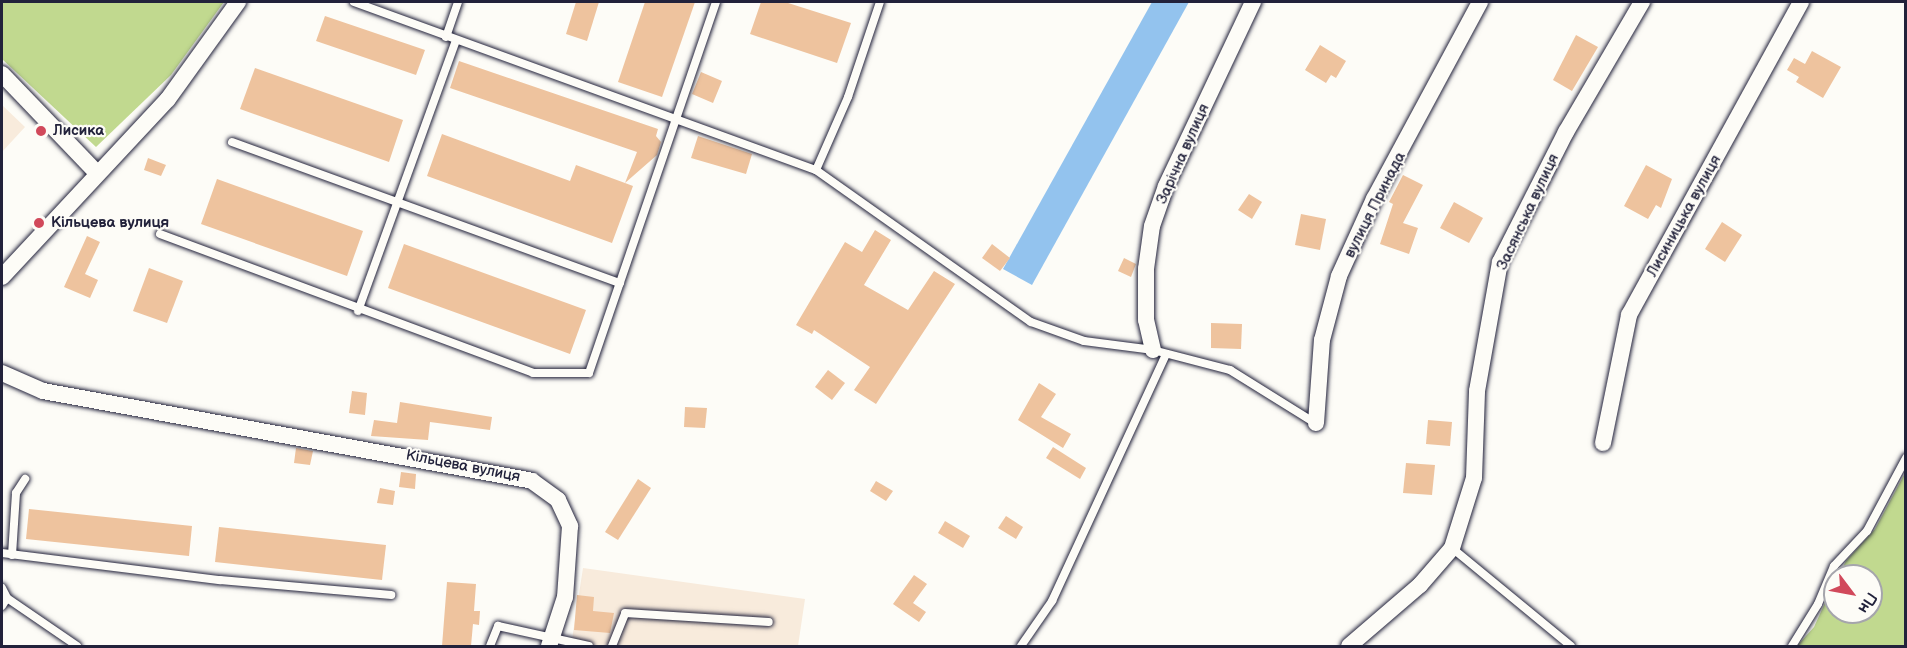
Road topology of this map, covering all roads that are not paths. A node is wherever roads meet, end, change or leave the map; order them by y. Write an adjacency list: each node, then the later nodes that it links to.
1 (238, 2): 17 (street)
2 (354, 2): 10 (lane)
3 (458, 2): 11 (lane)
4 (716, 2): 14 (lane)
5 (880, 2): 16 (lane)
6 (1253, 2): 23 (street, Зарічна вулиця)
7 (1480, 2): 25 (street, вулиця Принада)
8 (1642, 2): 29 (street, Засянська вулиця)
9 (1802, 2): 26 (street, Лисиницька вулиця)
10 (374, 5): 11 (lane)
11 (446, 37): 12 (lane)
12 (456, 41): 14 (lane); 18 (lane)
13 (2, 74): 17 (street)
14 (677, 116): 16 (lane); 21 (lane)
15 (232, 142): 18 (lane)
16 (816, 170): 23 (lane)
17 (97, 172): 20 (street)
18 (398, 203): 21 (lane); 22 (lane)
19 (160, 234): 22 (lane)
20 (2, 277)
21 (620, 284): 22 (lane)
22 (358, 311)
23 (1159, 352): 25 (lane); 42 (lane)
24 (2, 374): 37 (street, Кільцева вулиця)
25 (1316, 423)
26 (1603, 444)
27 (1905, 458): 45 (lane)
28 (25, 479): 31 (lane)
29 (1452, 548): 43 (street); 44 (lane)
30 (2, 553): 31 (lane)
31 (12, 555): 33 (lane)
32 (2, 588): 34 (lane)
33 (391, 595)
34 (7, 598): 35 (lane); 38 (lane)
35 (2, 606)
36 (769, 622): 41 (lane)
37 (551, 641): 39 (lane); 40 (lane)
38 (77, 646)
39 (490, 646)
40 (589, 646)
41 (612, 646)
42 (1021, 646)
43 (1349, 646)
44 (1571, 646)
45 (1792, 646)

